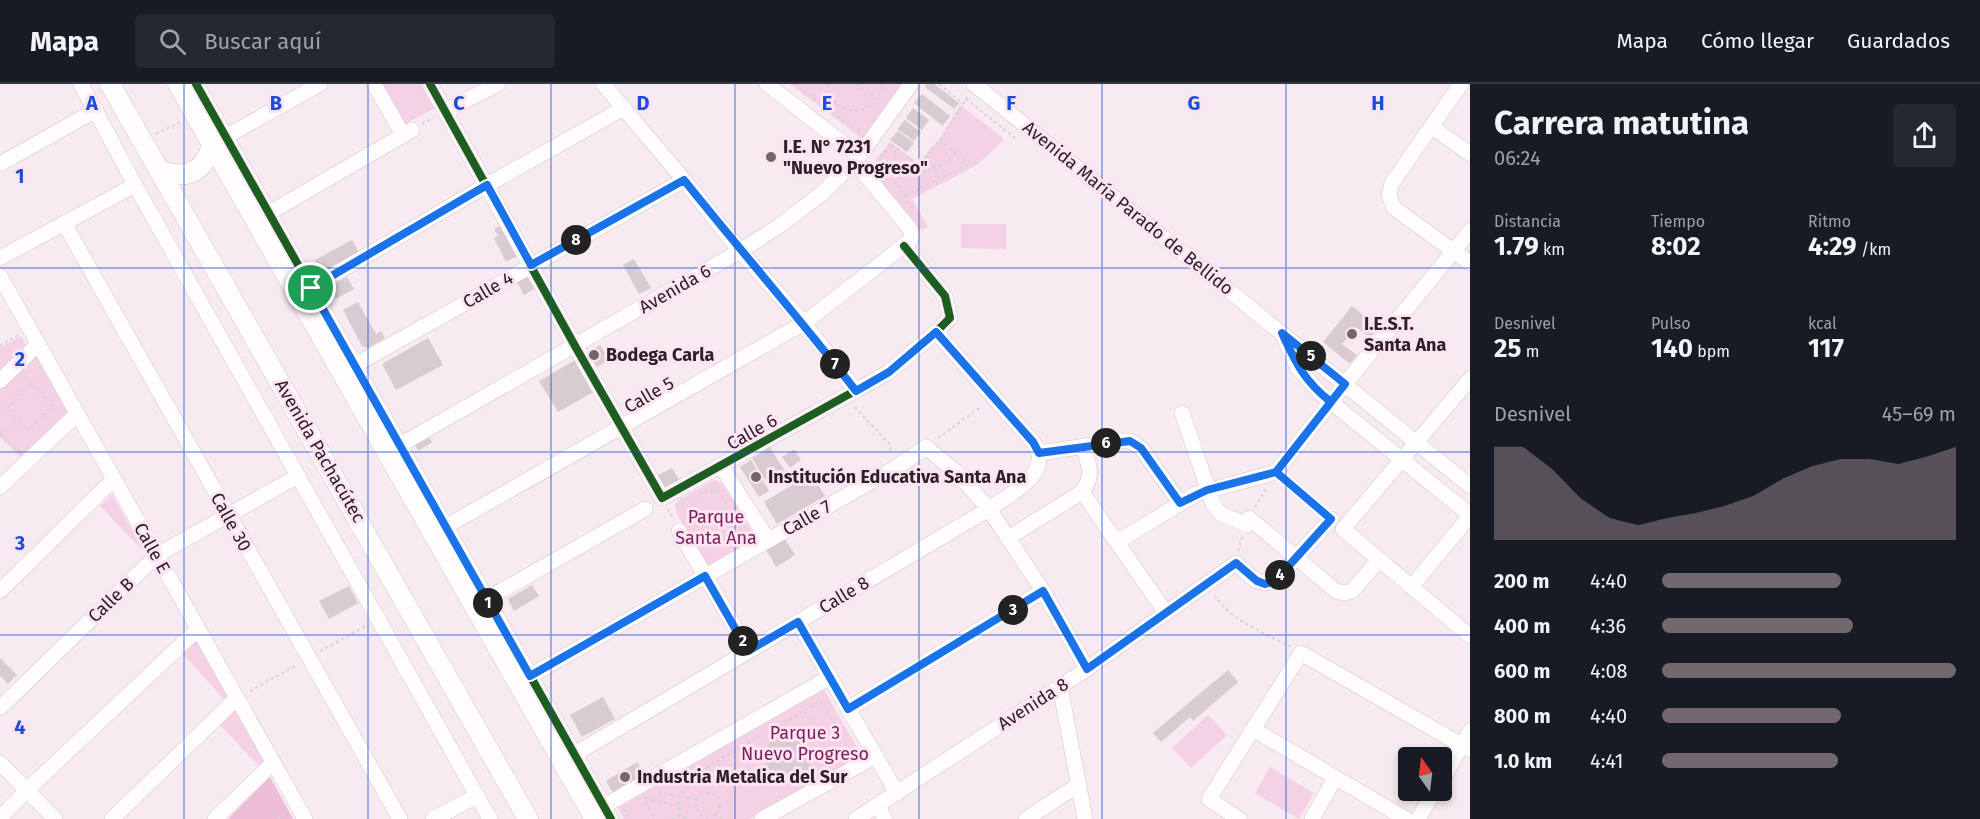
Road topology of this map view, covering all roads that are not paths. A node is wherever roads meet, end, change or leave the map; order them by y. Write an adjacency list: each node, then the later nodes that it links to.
1 (81, 84): 15 (street, Avenida Pachacútec)
2 (110, 84): 22 (main road, Avenida Pachacútec)
3 (178, 84): 18 (main road)
4 (196, 84): 18 (street)
5 (320, 84): 18 (street)
6 (374, 84): 26 (street)
7 (430, 84): 16 (street)
8 (498, 84): 16 (street)
9 (603, 84): 14 (street)
10 (767, 84): 20 (street)
11 (911, 84): 20 (street, Avenida 6)
12 (975, 84): 39 (street, Avenida María Parado de Bellido)
13 (1461, 84): 17 (street)
14 (624, 108): 23 (street); 25 (street)
15 (96, 110): 21 (street); 24 (street, Avenida Pachacútec)
16 (445, 111): 25 (street)
17 (1432, 127): 19 (street); 31 (street)
18 (219, 141): 22 (main road); 26 (street); 109 (main road)
19 (1470, 154)
20 (857, 159): 29 (street); 30 (street, Avenida 6)
21 (0, 164)
22 (161, 171): 118 (main road, Avenida Pachacútec)
23 (684, 180): 30 (street); 34 (street, Calle 4)
24 (135, 185): 27 (street); 57 (street, Avenida Pachacútec)
25 (487, 185): 34 (street); 36 (street)
26 (269, 213): 36 (street)
27 (64, 223): 32 (street); 66 (street, Calle 30)
28 (1470, 231): 31 (street)
29 (904, 246): 37 (street, Calle 5); 38 (street)
30 (740, 251): 37 (street); 41 (street, Avenida 6)
31 (1454, 251): 33 (street); 45 (street)
32 (0, 258)
33 (1470, 263)
34 (531, 265): 41 (street); 42 (street, Calle 4)
35 (0, 276): 40 (street, Calle E)
36 (311, 288): 42 (street)
37 (804, 324): 46 (street); 50 (street, Calle 5)
38 (936, 332): 46 (street, Calle 6); 54 (street)
39 (1282, 333): 45 (street, Avenida María Parado de Bellido); 47 (street, Avenida María Parado de Bellido)
40 (38, 344): 44 (street); 49 (street, Calle E)
41 (575, 346): 50 (street); 52 (street, Avenida 6)
42 (355, 365): 52 (street)
43 (1470, 379): 51 (street)
44 (0, 381)
45 (1345, 384): 47 (street); 51 (street, Avenida María Parado de Bellido)
46 (851, 394): 56 (street, Calle 6)
47 (1331, 402): 55 (street, Avenida María Parado de Bellido); 61 (street)
48 (1182, 413): 61 (street)
49 (77, 414): 58 (street, Calle E); 60 (street)
50 (622, 428): 56 (street, Calle 6); 69 (street, Calle 5)
51 (1417, 443): 55 (street); 59 (street, Avenida María Parado de Bellido)
52 (400, 445): 69 (street)
53 (1083, 447): 54 (street); 62 (street); 63 (street)
54 (1039, 453): 65 (street, Calle 8)
55 (1402, 460): 67 (street, Avenida María Parado de Bellido); 68 (street)
56 (721, 466): 72 (street)
57 (298, 476): 66 (street, Calle B); 106 (street, Avenida Pachacútec)
58 (114, 479): 74 (street, Calle E); 79 (street)
59 (1470, 486)
60 (0, 487)
61 (1207, 490): 63 (street); 75 (street)
62 (1082, 492): 71 (street); 73 (street)
63 (1180, 503): 73 (street)
64 (645, 509): 81 (street)
65 (989, 509): 71 (street); 72 (street, Calle 7); 83 (street, Calle 8)
66 (228, 516): 74 (street, Calle B); 115 (street, Calle 30)
67 (1470, 516): 78 (street)
68 (1337, 524): 75 (street); 76 (street)
69 (445, 527): 81 (street)
70 (680, 531): 77 (street)
71 (1008, 538): 80 (street)
72 (768, 540): 77 (street, Calle 7)
73 (1117, 543): 82 (street)
74 (157, 555): 84 (street, Calle E); 92 (street, Calle B)
75 (1297, 558): 76 (street); 82 (street, Avenida 8)
76 (1379, 560): 78 (street)
77 (705, 576): 86 (street); 88 (street, Calle 7)
78 (1411, 587): 85 (street)
79 (0, 591)
80 (1043, 591): 87 (street); 93 (street)
81 (487, 600): 88 (street)
82 (1166, 613): 87 (street, Avenida 8)
83 (798, 622): 86 (street, Calle 8); 89 (street)
84 (198, 629): 91 (street, Calle E); 104 (street)
85 (1470, 636)
86 (748, 651): 97 (street, Calle 8)
87 (1087, 669): 90 (street, Avenida 8)
88 (530, 676): 97 (street)
89 (830, 677): 93 (street); 109 (street)
90 (1060, 686): 103 (street); 105 (street, Avenida 8)
91 (237, 698): 100 (street, Calle E); 113 (street)
92 (0, 708)
93 (845, 713): 98 (street)
94 (1253, 729): 96 (street); 102 (street); 124 (street)
95 (1470, 731): 96 (street)
96 (1466, 748): 101 (street)
97 (575, 754): 109 (street)
98 (876, 756): 105 (street); 119 (street)
99 (0, 763): 104 (street)
100 (273, 763): 111 (street); 114 (street, Calle E)
101 (1452, 767)
102 (1335, 778): 125 (street); 126 (street)
103 (1078, 785): 122 (street); 123 (street)
104 (27, 790): 110 (street); 112 (street)
105 (897, 793): 108 (street, Avenida 8)
106 (477, 796): 116 (street); 117 (street, Avenida Pachacútec)
107 (1429, 801): 127 (street)
108 (877, 805): 120 (street, Avenida 8); 121 (street)
109 (603, 815)
110 (0, 818)
111 (220, 818)
112 (55, 819)
113 (112, 819)
114 (304, 819)
115 (400, 819)
116 (433, 819)
117 (490, 819)
118 (528, 819)
119 (762, 819)
120 (856, 819)
121 (885, 819)
122 (1026, 819)
123 (1085, 819)
124 (1239, 819)
125 (1312, 819)
126 (1406, 819)
127 (1418, 819)

